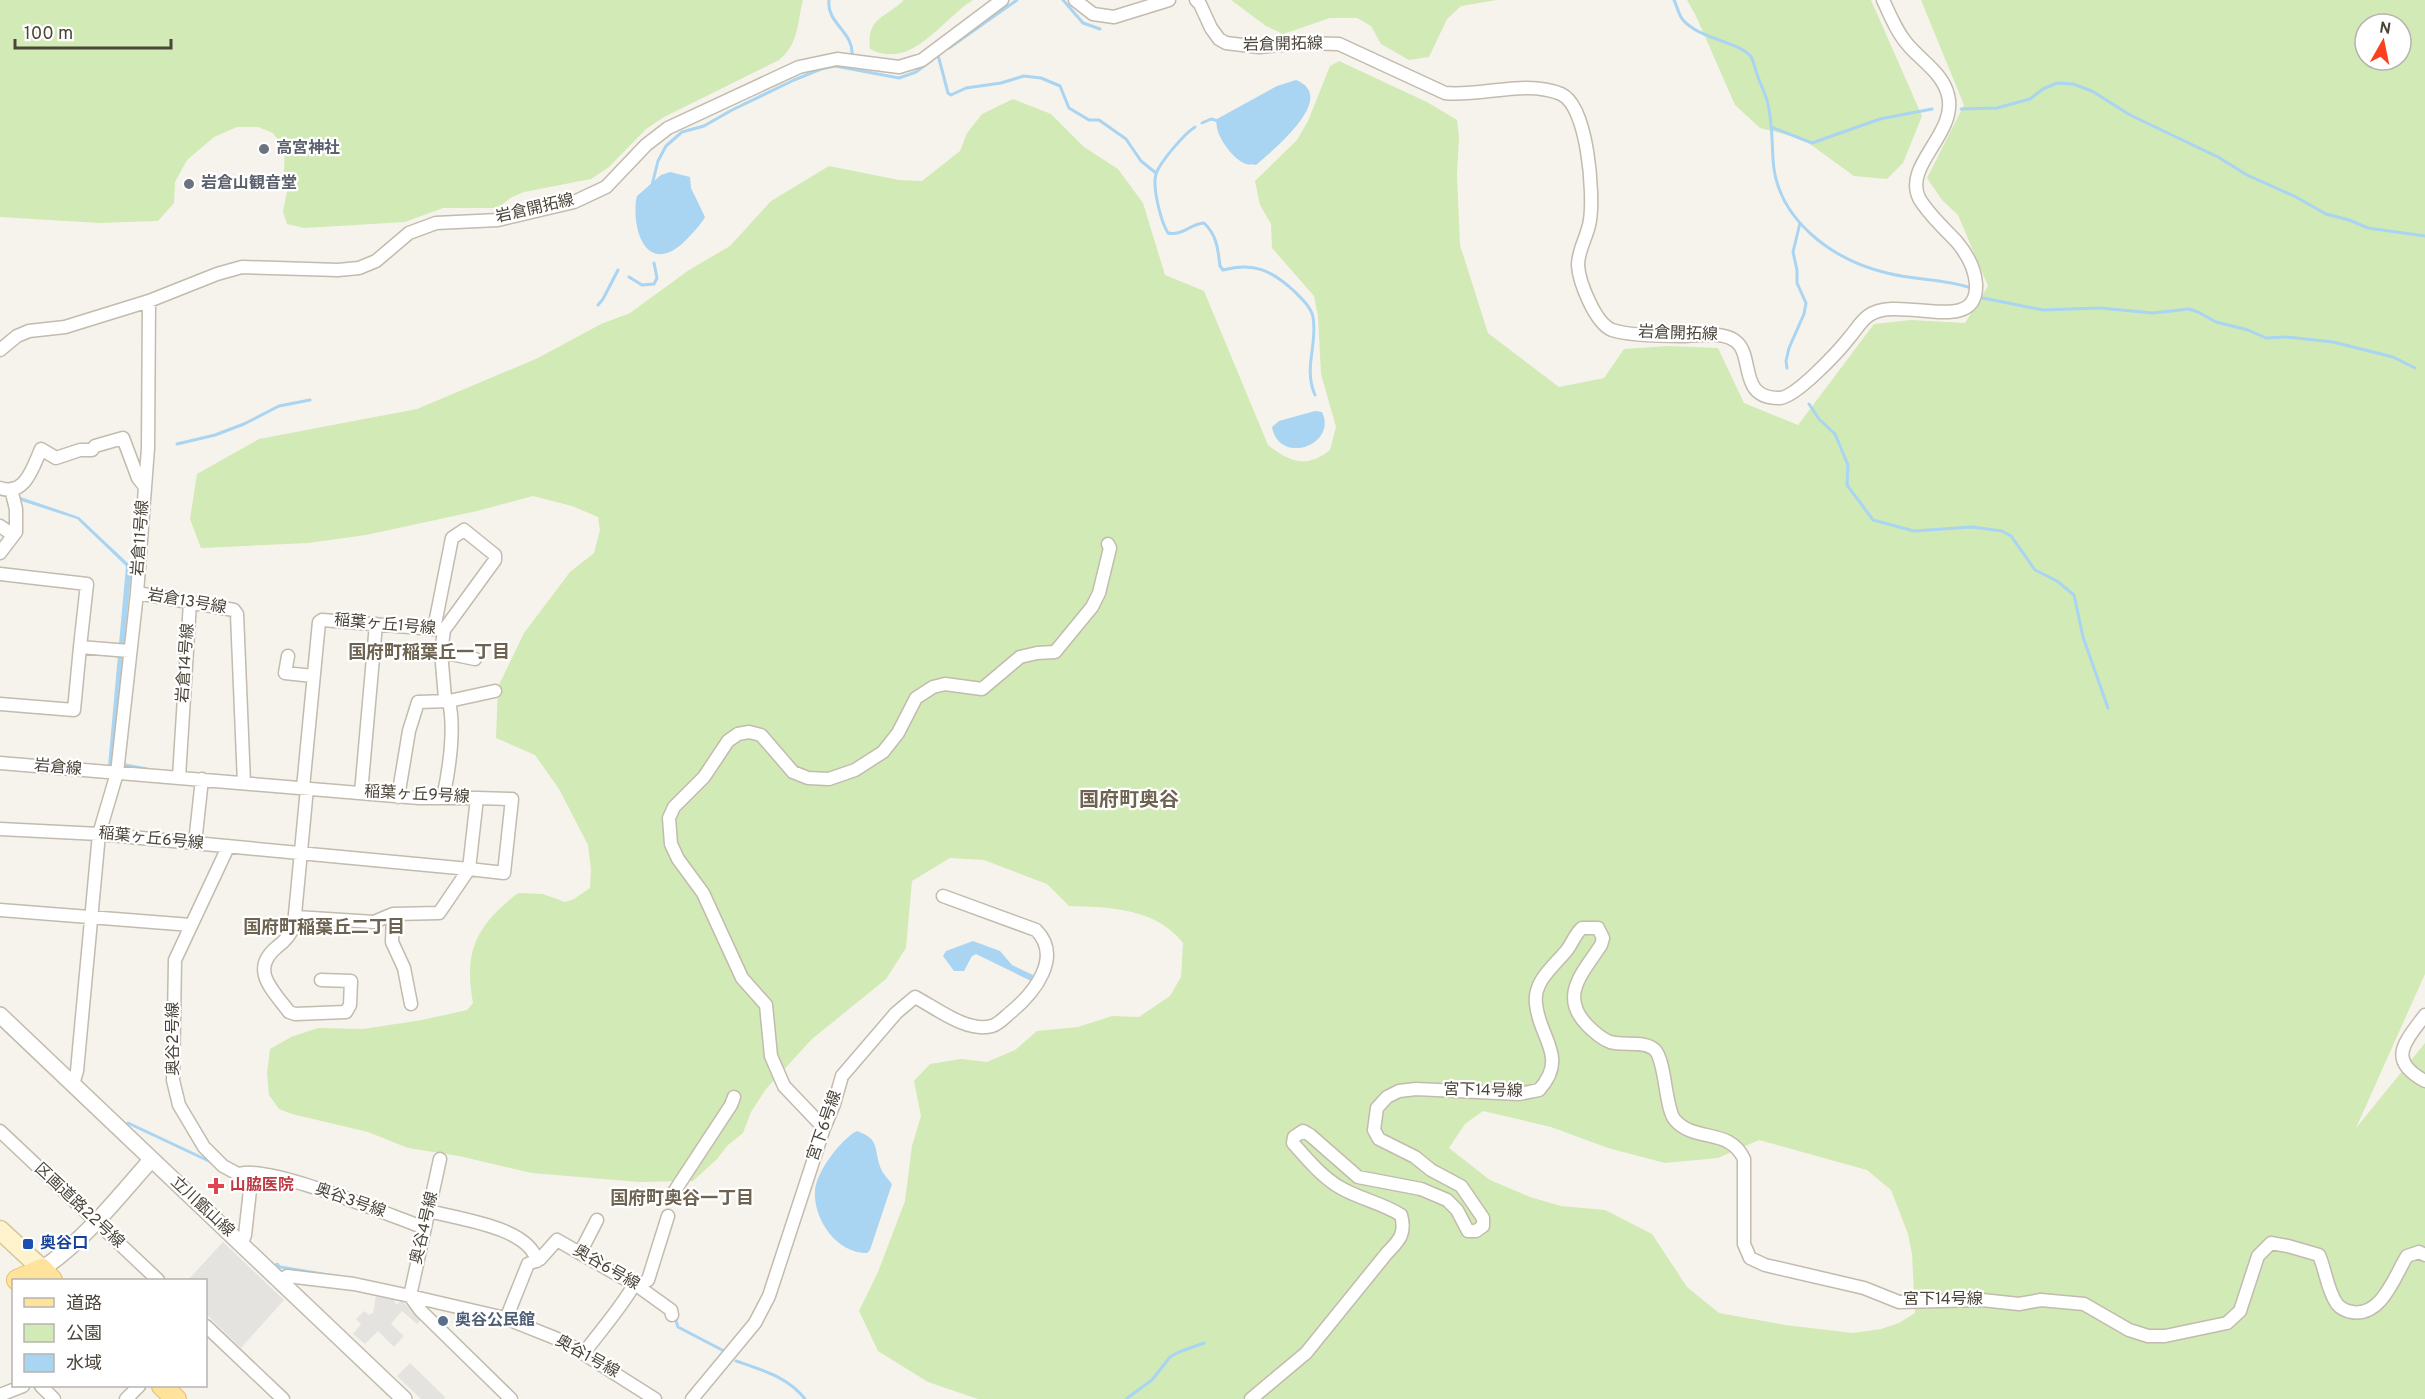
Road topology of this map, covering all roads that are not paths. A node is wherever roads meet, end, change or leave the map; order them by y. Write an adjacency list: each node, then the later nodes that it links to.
1 (1002, 0): 6 (street, 岩倉開拓線)
2 (1075, 0): 3 (street)
3 (1169, 0)
4 (1196, 0): 5 (street, 岩倉開拓線)
5 (1883, 0)
6 (149, 301): 7 (street, 岩倉開拓線); 8 (street, 岩倉11号線)
7 (1, 347)
8 (145, 486): 9 (street); 15 (street, 岩倉11号線)
9 (9, 492): 11 (street)
10 (0, 526): 11 (street)
11 (13, 536): 13 (street)
12 (1108, 544): 57 (street)
13 (0, 553)
14 (0, 574): 19 (street)
15 (137, 593): 16 (street, 岩倉13号線); 20 (street, 岩倉11号線)
16 (190, 602): 30 (street, 岩倉14号線); 32 (street, 岩倉13号線)
17 (376, 624): 18 (street, 稲葉ヶ丘1号線); 24 (street, 稲葉ヶ丘1号線); 34 (street)
18 (439, 629): 18 (street, 稲葉ヶ丘1号線); 21 (street)
19 (80, 647): 20 (street); 27 (street)
20 (129, 651): 29 (street, 岩倉11号線)
21 (441, 652): 23 (street); 26 (street)
22 (288, 656): 24 (street)
23 (475, 660)
24 (313, 676): 33 (street, 稲葉ヶ丘1号線)
25 (495, 691): 26 (street)
26 (448, 701): 35 (street); 36 (street)
27 (0, 704)
28 (0, 763): 29 (street, 岩倉線)
29 (117, 773): 30 (street, 稲葉ヶ丘9号線); 39 (street, 岩倉11号線)
30 (178, 777): 31 (street, 稲葉ヶ丘9号線)
31 (202, 779): 32 (street, 稲葉ヶ丘9号線); 40 (street)
32 (244, 783): 33 (street, 稲葉ヶ丘9号線)
33 (305, 788): 34 (street, 稲葉ヶ丘9号線); 42 (street, 稲葉ヶ丘1号線)
34 (361, 793): 35 (street, 稲葉ヶ丘9号線)
35 (398, 797): 36 (street, 稲葉ヶ丘9号線)
36 (443, 798): 37 (street, 稲葉ヶ丘9号線)
37 (477, 798): 43 (street, 稲葉ヶ丘9号線); 43 (street)
38 (0, 829): 39 (street, 稲葉ヶ丘6号線)
39 (99, 834): 40 (street, 稲葉ヶ丘6号線); 48 (street, 岩倉11号線)
40 (195, 843): 41 (street, 稲葉ヶ丘6号線)
41 (228, 847): 42 (street, 稲葉ヶ丘6号線); 49 (street, 奥谷2号線)
42 (301, 852): 43 (street); 47 (street, 稲葉ヶ丘1号線)
43 (469, 869): 46 (street)
44 (944, 896): 57 (street, 宮下6号線)
45 (0, 910): 48 (street)
46 (393, 914): 47 (street); 51 (street)
47 (296, 917): 50 (street)
48 (90, 918): 49 (street); 55 (street, 岩倉11号線)
49 (191, 925): 61 (street, 奥谷2号線)
50 (321, 980)
51 (411, 1004)
52 (0, 1015): 55 (street, 立川甑山線)
53 (2425, 1015): 54 (street)
54 (2425, 1081)
55 (73, 1084): 60 (street, 立川甑山線)
56 (734, 1096): 62 (street)
57 (824, 1128): 95 (street, 宮下6号線)
58 (0, 1131): 66 (street, 区画道路22号線)
59 (440, 1159): 63 (street, 奥谷4号線)
60 (151, 1160): 66 (street); 69 (street, 立川甑山線)
61 (238, 1175): 67 (street, 奥谷3号線); 69 (street, 奥谷2号線)
62 (670, 1198)
63 (429, 1211): 67 (street, 奥谷4号線); 72 (street)
64 (668, 1216): 77 (street)
65 (597, 1220): 70 (street)
66 (96, 1222): 73 (street); 75 (street, 区画道路22号線)
67 (425, 1228): 78 (street, 奥谷4号線)
68 (0, 1230): 73 (main road)
69 (241, 1245): 76 (street, 立川甑山線)
70 (580, 1253): 72 (street, 奥谷6号線); 77 (street, 奥谷6号線)
71 (2425, 1255): 96 (street, 宮下14号線)
72 (537, 1261): 80 (street, 奥谷6号線)
73 (47, 1275): 74 (main road)
74 (26, 1279)
75 (156, 1279)
76 (279, 1281): 78 (street, 奥谷1号線); 88 (street, 立川甑山線)
77 (634, 1285): 79 (street, 奥谷6号線); 82 (street)
78 (410, 1296): 80 (street, 奥谷1号線); 93 (street)
79 (672, 1315)
80 (506, 1319): 82 (street, 奥谷1号線)
81 (207, 1327): 92 (street)
82 (584, 1353): 94 (street, 奥谷1号線)
83 (20, 1387): 87 (street)
84 (42, 1387): 89 (street)
85 (138, 1387): 90 (street)
86 (163, 1387): 91 (main road)
87 (0, 1395)
88 (398, 1397)
89 (54, 1399)
90 (126, 1399)
91 (176, 1399)
92 (283, 1399)
93 (512, 1399)
94 (655, 1399)
95 (693, 1399)
96 (1251, 1399)

